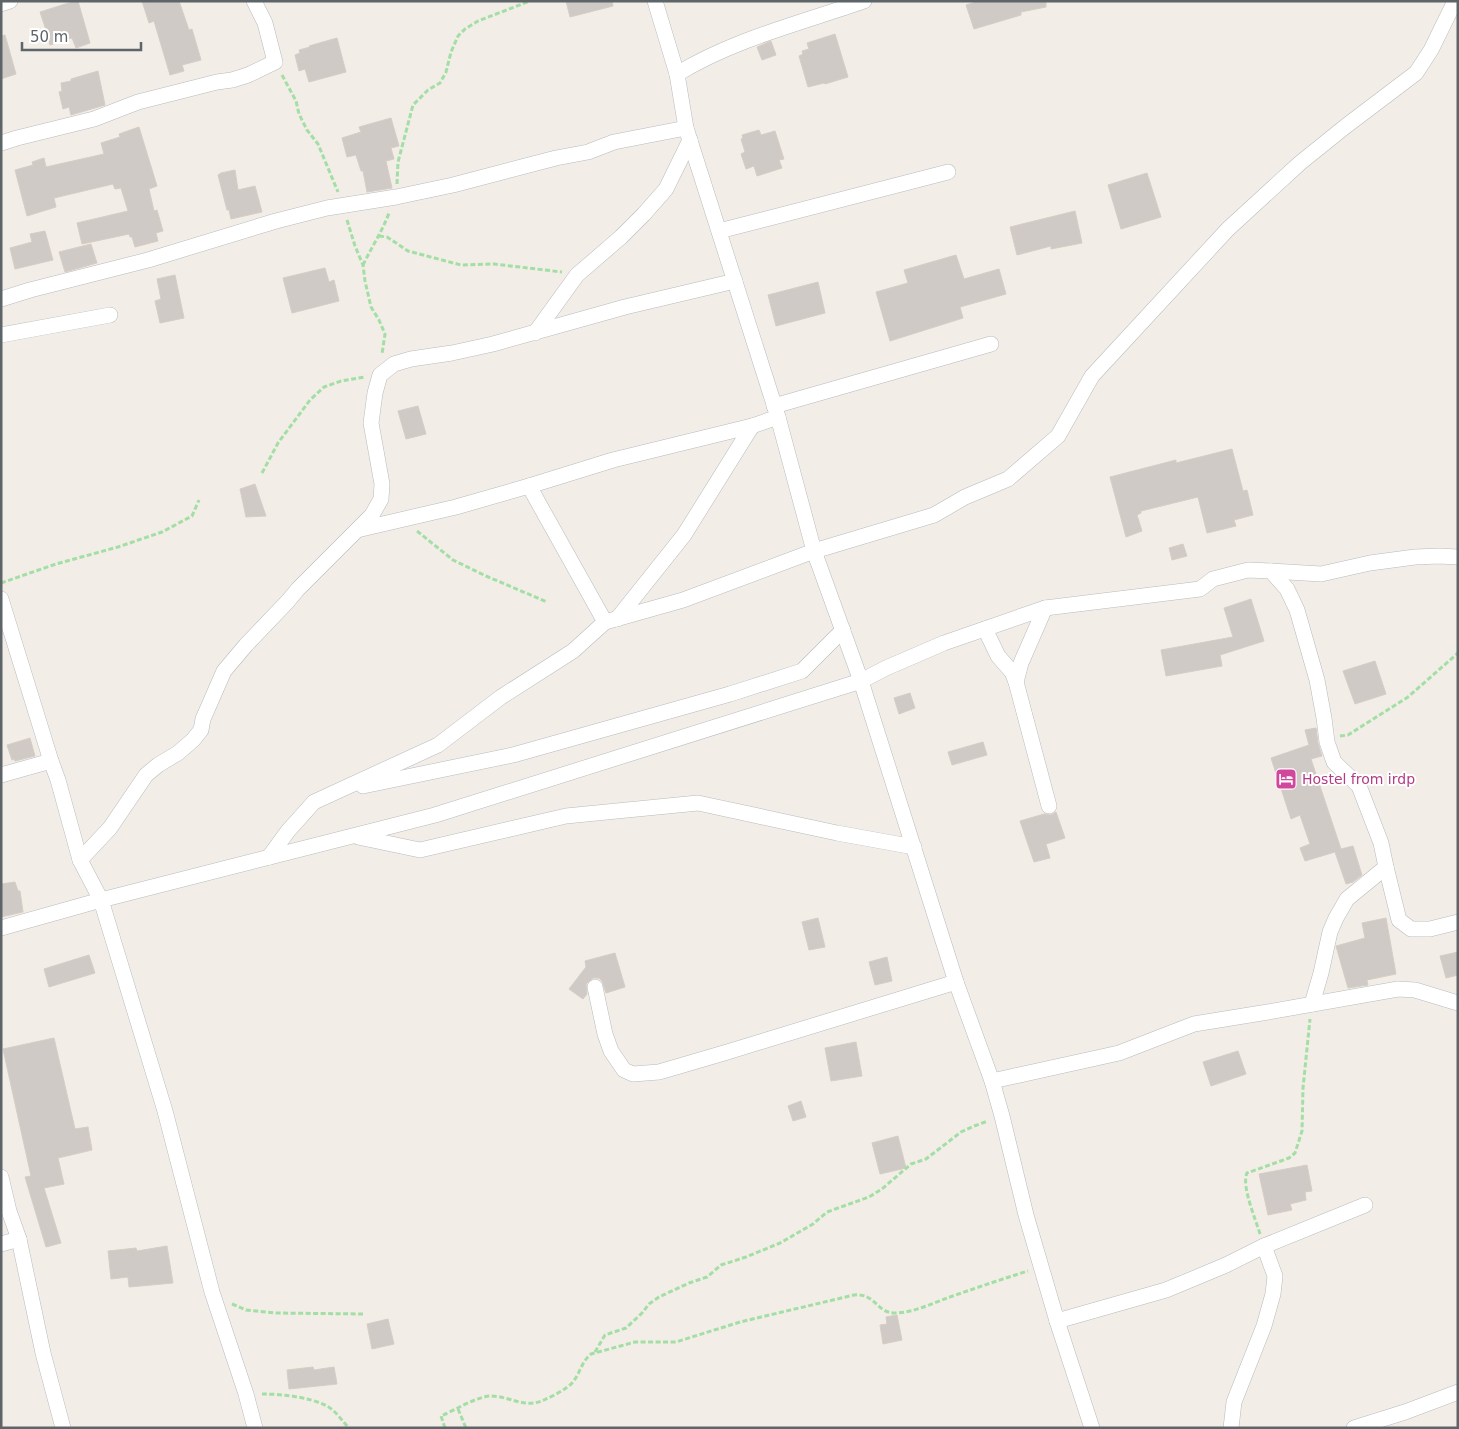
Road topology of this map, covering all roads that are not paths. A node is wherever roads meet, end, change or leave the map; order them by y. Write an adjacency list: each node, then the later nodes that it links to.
1 (10, 1): 6 (street)
2 (254, 1): 9 (street)
3 (655, 1): 7 (street)
4 (864, 1): 7 (street)
5 (1455, 1): 23 (street)
6 (1, 4)
7 (677, 74): 8 (street)
8 (688, 134): 11 (street); 13 (street); 15 (street)
9 (1, 143)
10 (948, 172): 11 (street)
11 (719, 231): 12 (street)
12 (735, 281): 15 (street); 18 (street)
13 (1, 299)
14 (110, 315): 16 (street)
15 (535, 333): 21 (street)
16 (1, 335)
17 (991, 344): 18 (street)
18 (776, 412): 19 (street); 23 (street)
19 (752, 426): 20 (street); 29 (street)
20 (529, 486): 21 (street); 29 (street)
21 (356, 530): 41 (street)
22 (1458, 546): 24 (street)
23 (814, 551): 29 (street); 31 (street)
24 (1438, 556): 25 (street); 26 (street)
25 (1458, 558)
26 (1271, 571): 28 (street); 42 (street)
27 (1, 599): 34 (street)
28 (1045, 608): 30 (street); 33 (street)
29 (611, 621): 36 (street)
30 (985, 629): 32 (street); 33 (street)
31 (843, 630): 32 (street); 36 (street)
32 (861, 681): 38 (street); 39 (street)
33 (1016, 682): 37 (street)
34 (51, 762): 35 (street); 41 (street)
35 (1, 775)
36 (334, 792): 40 (street)
37 (1049, 806)
38 (354, 836): 39 (street); 40 (street)
39 (914, 848): 46 (street)
40 (269, 857): 43 (street)
41 (80, 860): 43 (street)
42 (1386, 867): 44 (street); 49 (street)
43 (101, 900): 45 (street); 59 (street)
44 (1458, 922)
45 (1, 928)
46 (956, 982): 47 (street); 50 (street)
47 (595, 987)
48 (1458, 1003): 49 (street)
49 (1312, 1004): 50 (street)
50 (992, 1080): 56 (street)
51 (1, 1177): 53 (street)
52 (1365, 1205): 55 (street)
53 (19, 1239): 54 (street); 58 (street)
54 (1, 1244)
55 (1264, 1246): 56 (street); 61 (street)
56 (1057, 1321): 60 (street)
57 (1458, 1392): 62 (street)
58 (63, 1428)
59 (255, 1428)
60 (1092, 1428)
61 (1231, 1428)
62 (1354, 1428)

